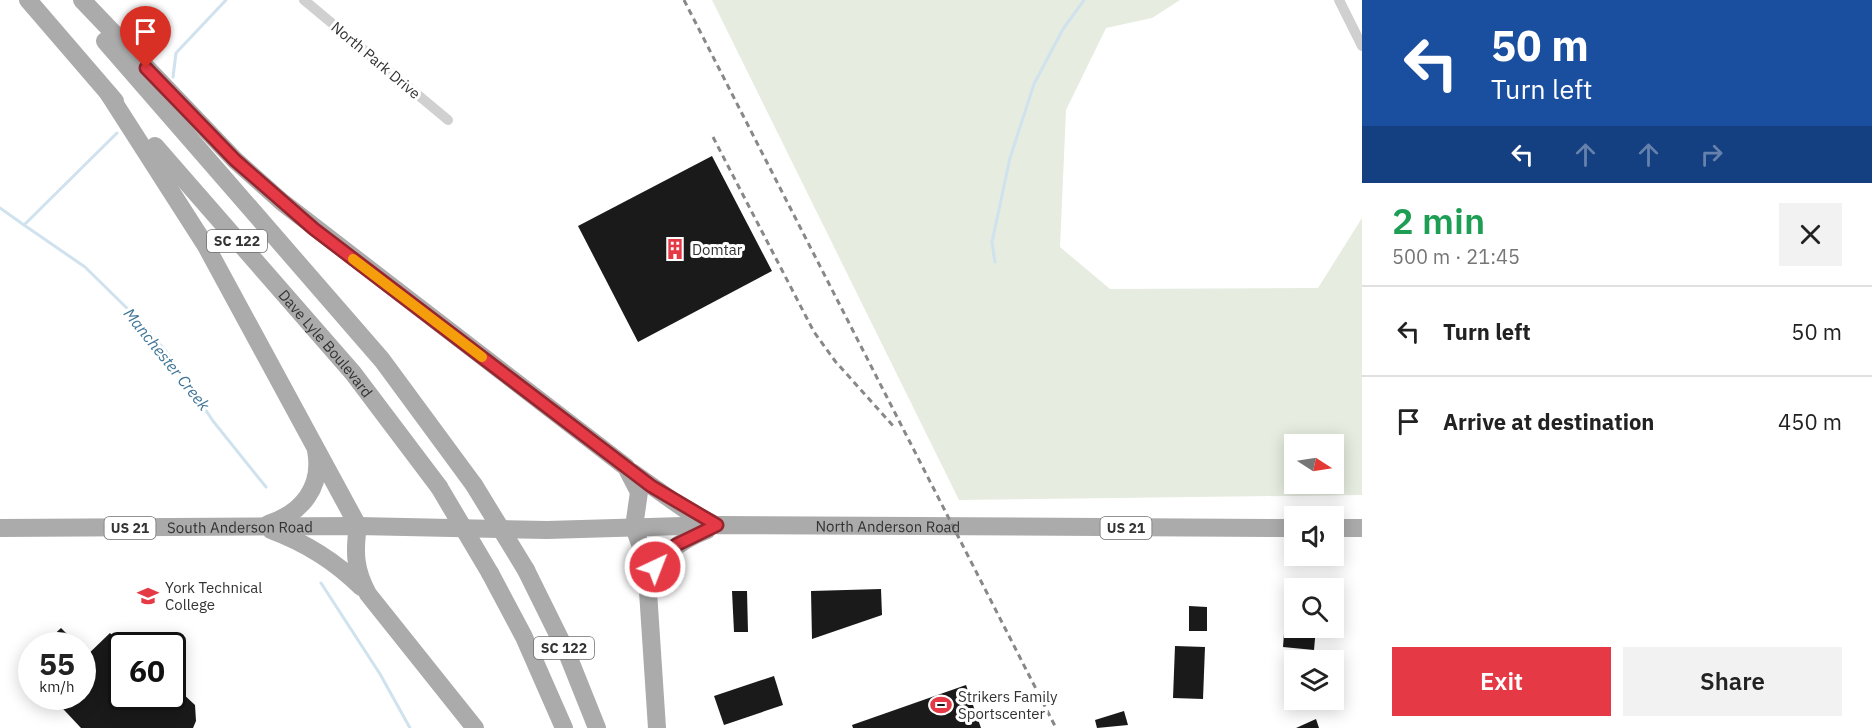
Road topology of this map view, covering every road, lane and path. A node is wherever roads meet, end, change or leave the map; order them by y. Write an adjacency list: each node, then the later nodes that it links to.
1 (28, 0): 9 (main road, Dave Lyle Boulevard / SC 122)
2 (70, 0): 26 (main road, Dave Lyle Boulevard / SC 122, bridge)
3 (82, 0): 12 (main road)
4 (304, 0): 10 (street, North Park Drive)
5 (1340, 0): 6 (street)
6 (1346, 14): 7 (street); 8 (street)
7 (1362, 33)
8 (1362, 46)
9 (108, 93): 11 (main road); 25 (main road, Dave Lyle Boulevard / SC 122, bridge)
10 (448, 120)
11 (313, 439): 14 (main road); 15 (main road)
12 (626, 467): 13 (main road); 16 (main road)
13 (717, 525): 16 (main road, North Anderson Road / US 21); 18 (main road, North Anderson Road / US 21); 22 (main road)
14 (358, 526): 15 (main road, South Anderson Road / US 21); 21 (main road, South Anderson Road / US 21); 23 (main road)
15 (261, 527): 17 (main road, South Anderson Road / US 21); 23 (main road)
16 (634, 527): 21 (main road, North Anderson Road / US 21); 22 (main road)
17 (0, 528)
18 (1284, 528)
19 (1344, 528): 20 (main road)
20 (1362, 528)
21 (480, 530)
22 (646, 585): 27 (main road)
23 (368, 594): 24 (main road)
24 (475, 728)
25 (564, 728)
26 (597, 728)
27 (657, 728)

